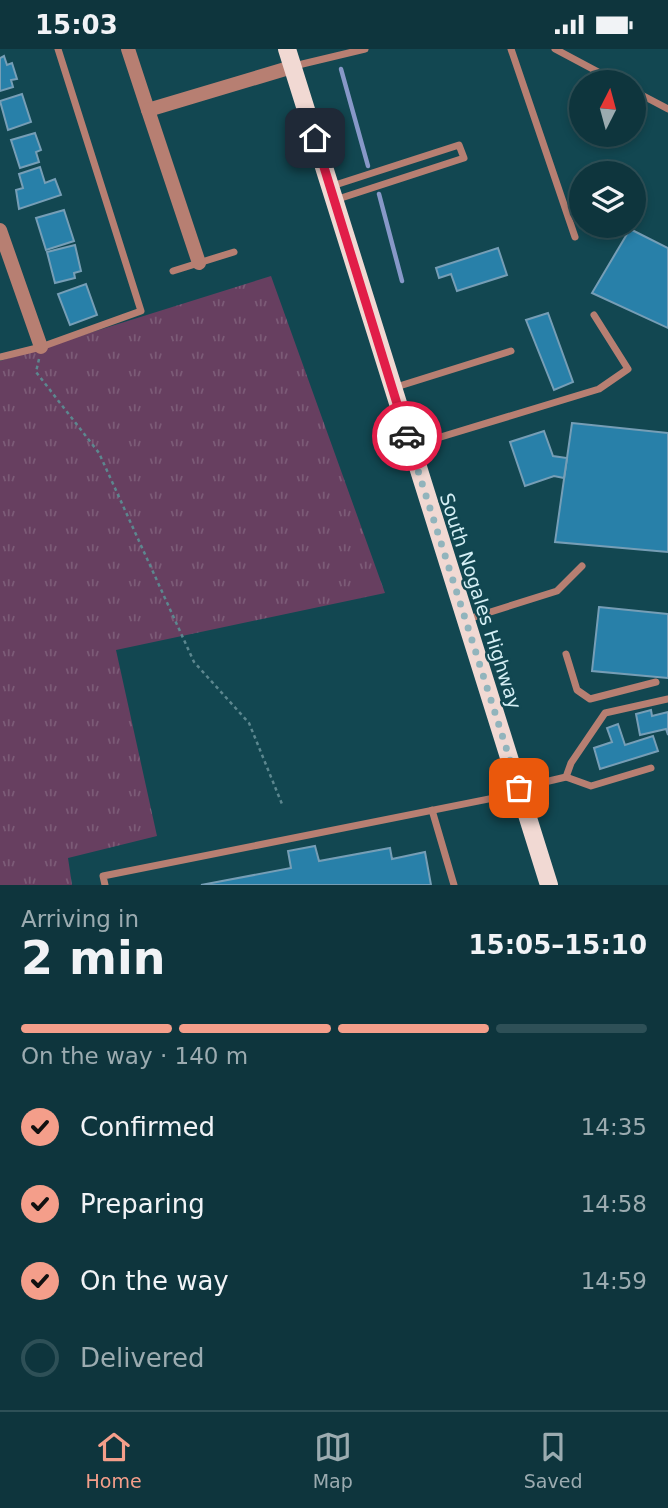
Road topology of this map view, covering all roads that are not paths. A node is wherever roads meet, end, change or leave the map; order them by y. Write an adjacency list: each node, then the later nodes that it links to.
1 (58, 49): 19 (lane)
2 (128, 49): 11 (street)
3 (287, 49): 7 (main road, South Nogales Highway)
4 (365, 49): 7 (lane)
5 (511, 49): 13 (lane)
6 (555, 49): 8 (lane)
7 (292, 67): 11 (street); 12 (main road, South Nogales Highway)
8 (594, 70)
9 (646, 97): 10 (lane)
10 (668, 109)
11 (148, 110): 16 (street)
12 (332, 193): 12 (lane); 22 (main road, South Nogales Highway)
13 (569, 219)
14 (0, 232): 19 (street)
15 (234, 252): 16 (lane)
16 (199, 263): 17 (lane)
17 (173, 271)
18 (594, 315): 23 (lane)
19 (41, 347): 21 (lane)
20 (511, 351): 22 (lane)
21 (0, 357)
22 (393, 388): 23 (main road, South Nogales Highway)
23 (410, 446): 25 (main road, South Nogales Highway)
24 (582, 566): 25 (lane)
25 (464, 620): 31 (main road, South Nogales Highway)
26 (566, 654): 27 (lane)
27 (656, 682)
28 (668, 699): 30 (lane)
29 (651, 768): 30 (lane)
30 (566, 777): 31 (lane)
31 (520, 790): 32 (lane); 35 (main road, South Nogales Highway)
32 (432, 810): 33 (lane); 34 (lane)
33 (105, 885)
34 (454, 885)
35 (549, 885)

